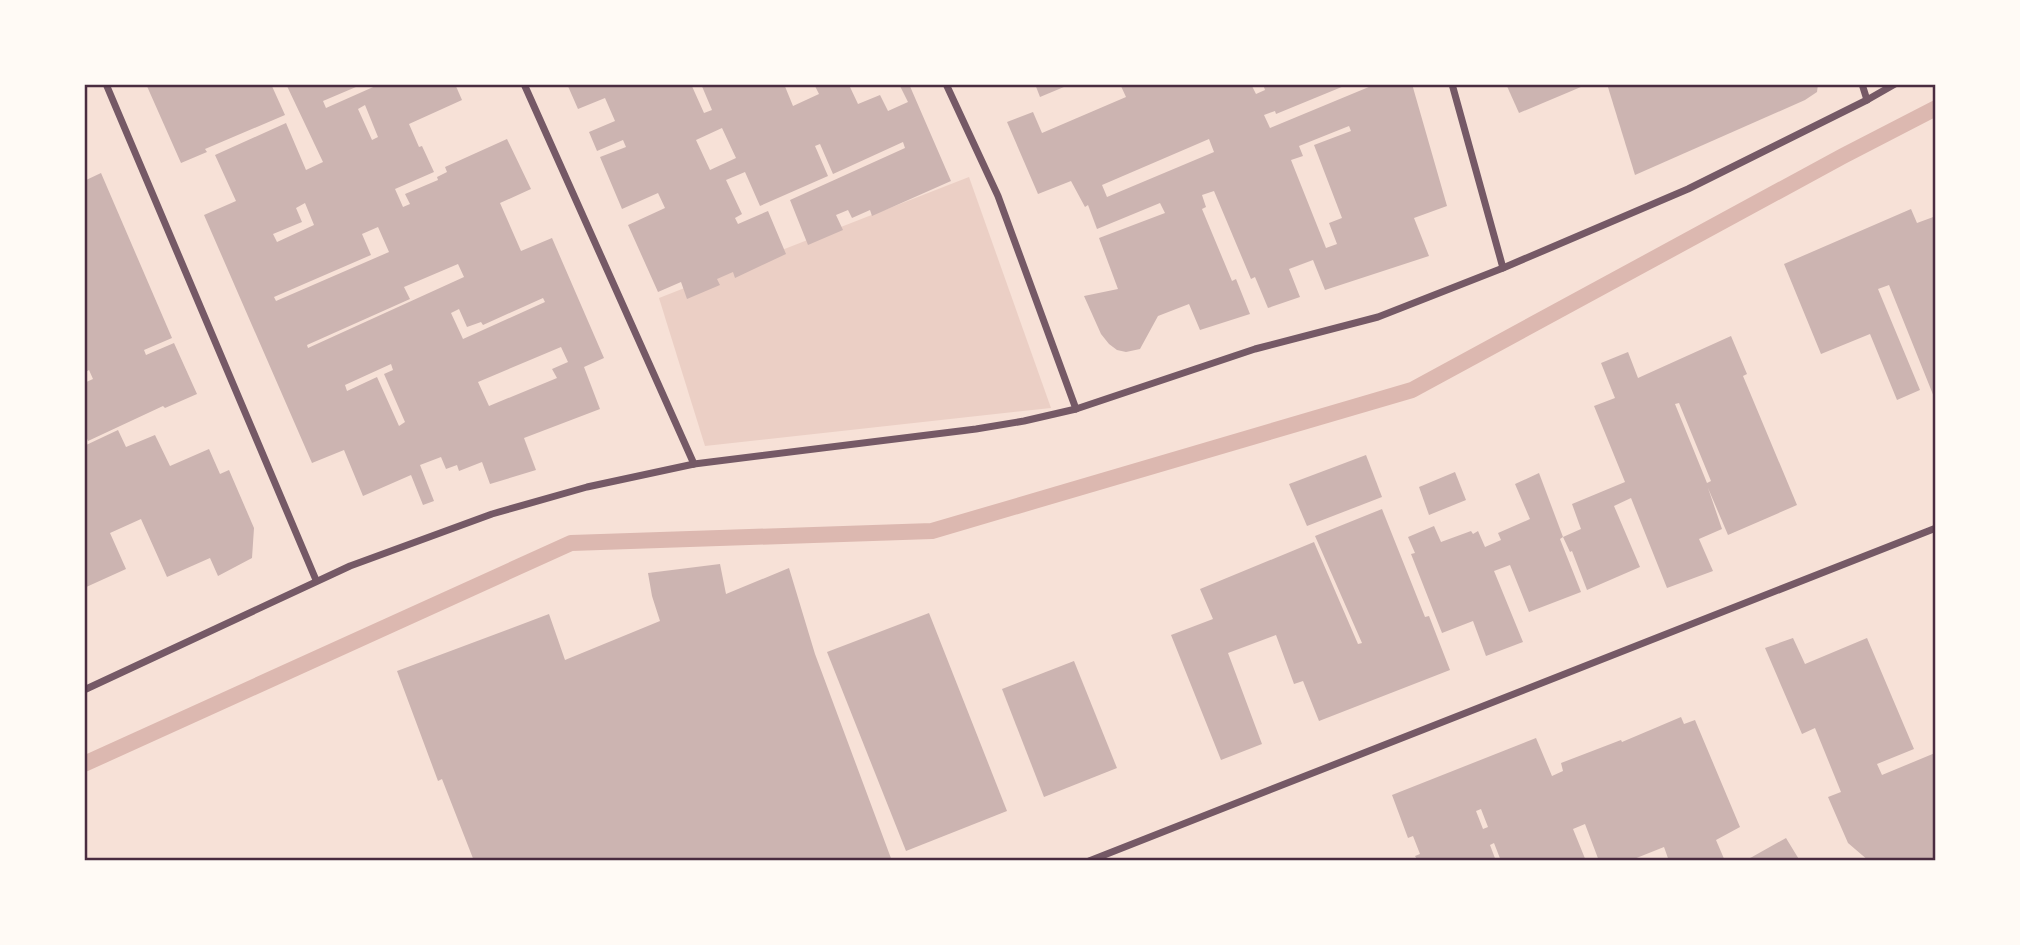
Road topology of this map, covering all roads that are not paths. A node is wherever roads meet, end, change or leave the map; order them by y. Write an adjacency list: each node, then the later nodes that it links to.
1 (106, 84): 12 (street)
2 (524, 84): 10 (street)
3 (946, 84): 9 (street)
4 (1452, 84): 8 (street)
5 (1862, 84): 7 (street)
6 (1895, 84): 7 (street)
7 (1867, 100): 8 (street)
8 (1503, 268): 9 (street)
9 (1076, 409): 10 (street)
10 (694, 464): 12 (street)
11 (1936, 528): 14 (street)
12 (316, 580): 13 (street)
13 (84, 690)
14 (1089, 861)

